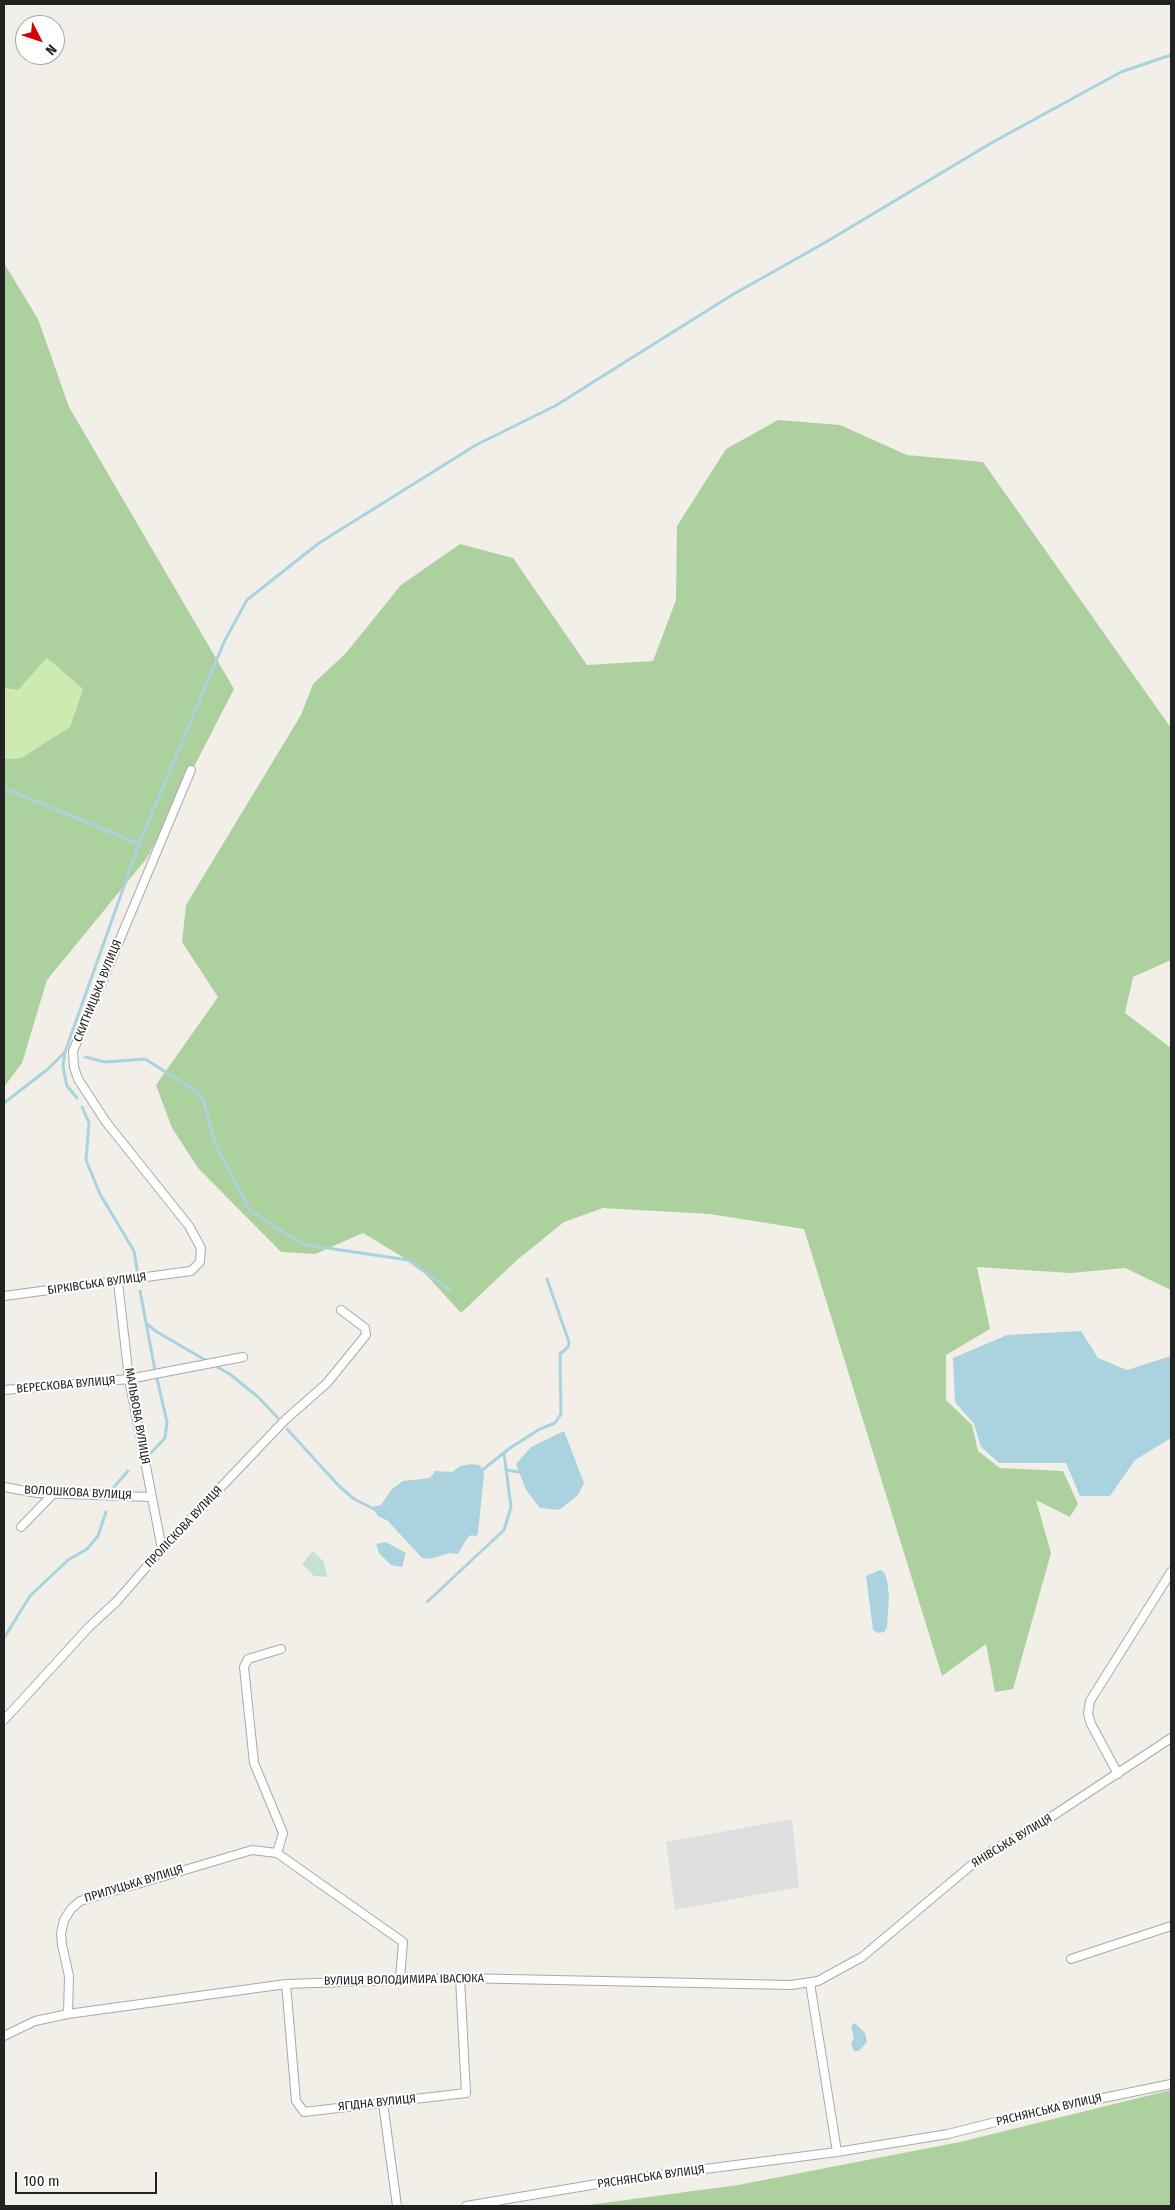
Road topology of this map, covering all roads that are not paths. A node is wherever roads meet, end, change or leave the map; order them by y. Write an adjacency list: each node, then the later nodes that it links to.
1 (191, 770): 2 (street, СКИТНИЦЬКА ВУЛИЦЯ)
2 (191, 1271): 3 (street, БІРКІВСЬКА ВУЛИЦЯ)
3 (118, 1282): 4 (street, БІРКІВСЬКА ВУЛИЦЯ); 7 (street, МАЛЬВОВА ВУЛИЦЯ)
4 (4, 1296)
5 (341, 1310): 13 (street, ПРОЛІСКОВА ВУЛИЦЯ)
6 (243, 1357): 7 (street, ВЕРЕСКОВА ВУЛИЦЯ)
7 (129, 1379): 8 (street, ВЕРЕСКОВА ВУЛИЦЯ); 11 (street, МАЛЬВОВА ВУЛИЦЯ)
8 (4, 1390)
9 (4, 1487): 10 (street, ВОЛОШКОВА ВУЛИЦЯ)
10 (52, 1494): 11 (street, ВОЛОШКОВА ВУЛИЦЯ); 12 (street)
11 (152, 1496): 13 (street, МАЛЬВОВА ВУЛИЦЯ)
12 (22, 1527)
13 (162, 1549): 16 (street, ПРОЛІСКОВА ВУЛИЦЯ)
14 (1171, 1572): 18 (street)
15 (281, 1649): 19 (street)
16 (4, 1720)
17 (1171, 1738): 18 (street, ЯНІВСЬКА ВУЛИЦЯ)
18 (1118, 1774): 24 (street, ЯНІВСЬКА ВУЛИЦЯ)
19 (277, 1853): 23 (street, ПРИЛУЦЬКА ВУЛИЦЯ); 26 (street, ПРИЛУЦЬКА ВУЛИЦЯ)
20 (1171, 1926): 21 (street)
21 (1071, 1959)
22 (460, 1978): 23 (street, ВУЛИЦЯ ВОЛОДИМИРА ІВАСЮКА); 24 (street, ВУЛИЦЯ ВОЛОДИМИРА ІВАСЮКА); 29 (street, ЯГІДНА ВУЛИЦЯ)
23 (400, 1979): 25 (street, ВУЛИЦЯ ВОЛОДИМИРА ІВАСЮКА)
24 (810, 1983): 30 (street)
25 (286, 1984): 26 (street, ВУЛИЦЯ ВОЛОДИМИРА ІВАСЮКА); 29 (street, ЯГІДНА ВУЛИЦЯ)
26 (68, 2014): 27 (street, ВУЛИЦЯ ВОЛОДИМИРА ІВАСЮКА)
27 (4, 2036)
28 (1171, 2084): 30 (street, РЯСНЯНСЬКА ВУЛИЦЯ)
29 (383, 2103): 31 (street)
30 (837, 2152): 32 (street, РЯСНЯНСЬКА ВУЛИЦЯ)
31 (398, 2206)
32 (466, 2206)

